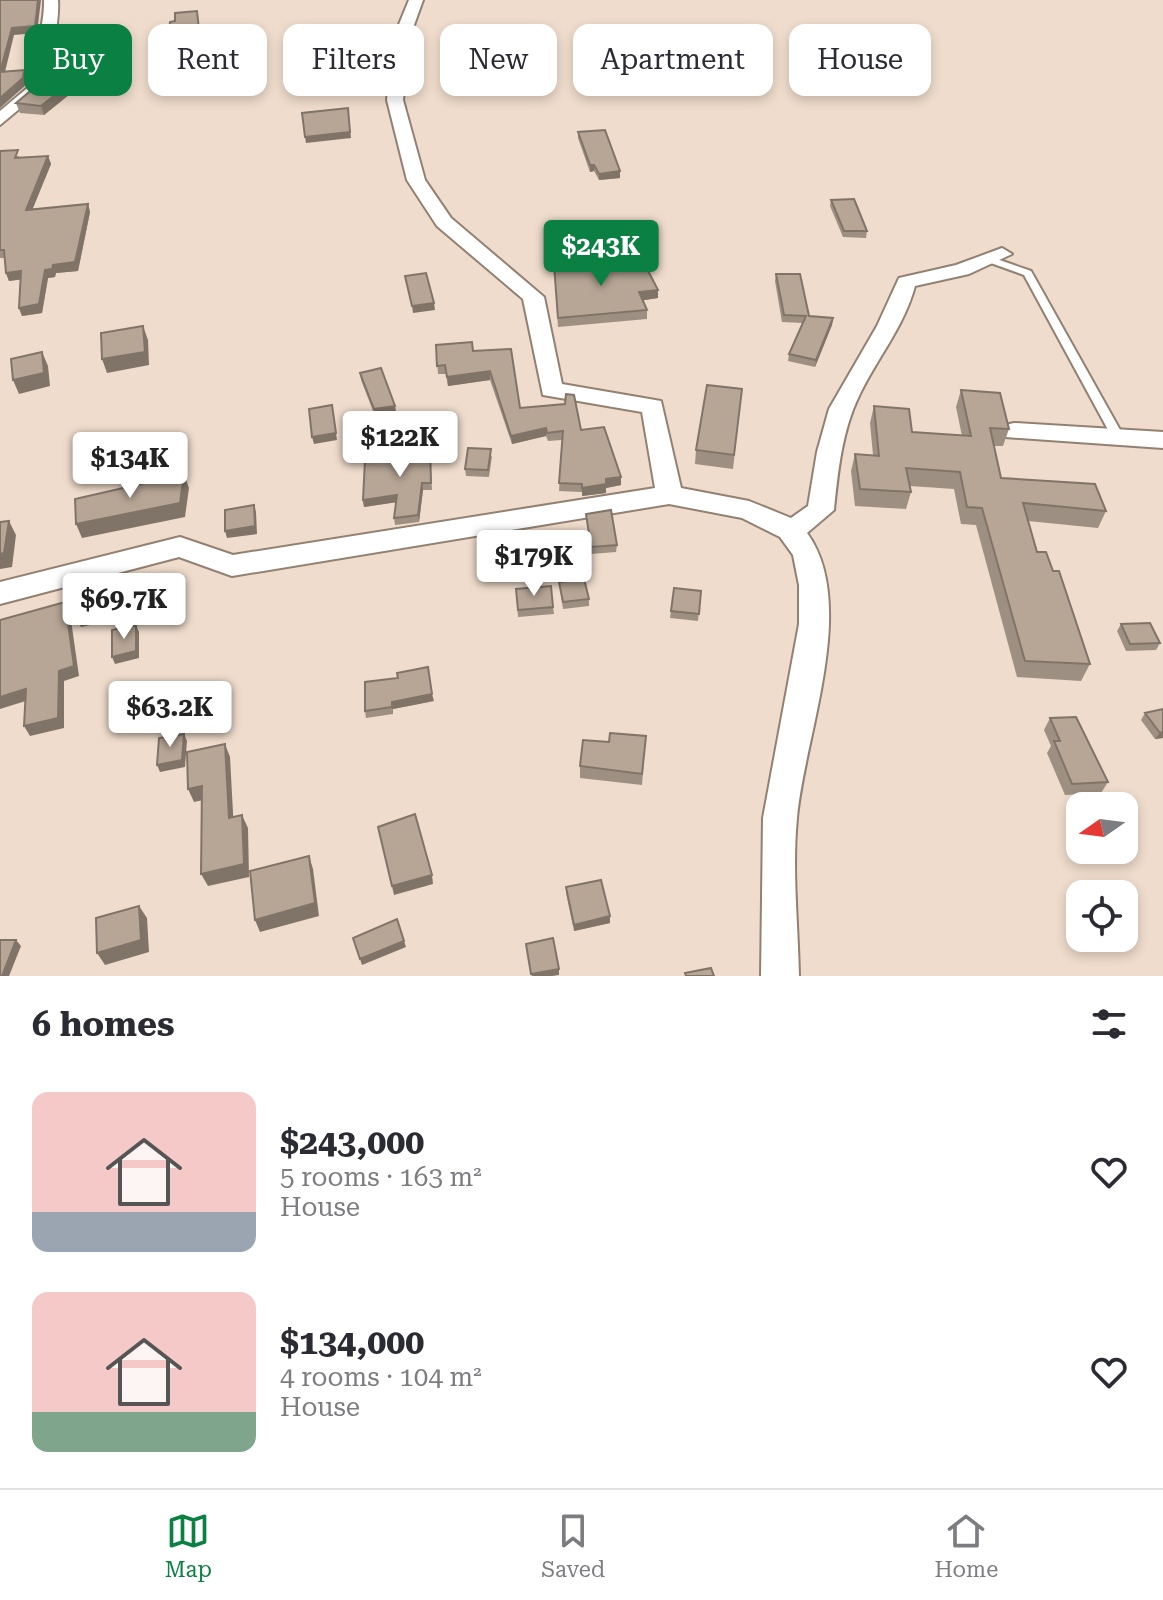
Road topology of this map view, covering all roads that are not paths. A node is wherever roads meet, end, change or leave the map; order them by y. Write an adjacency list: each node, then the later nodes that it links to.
1 (51, 0): 3 (street)
2 (416, 0): 8 (street)
3 (0, 120)
4 (996, 257): 6 (lane); 9 (street)
5 (1014, 431): 6 (street)
6 (1118, 437): 7 (street)
7 (1163, 440)
8 (669, 495): 9 (street); 10 (street)
9 (791, 531): 11 (street)
10 (0, 593)
11 (780, 976)

